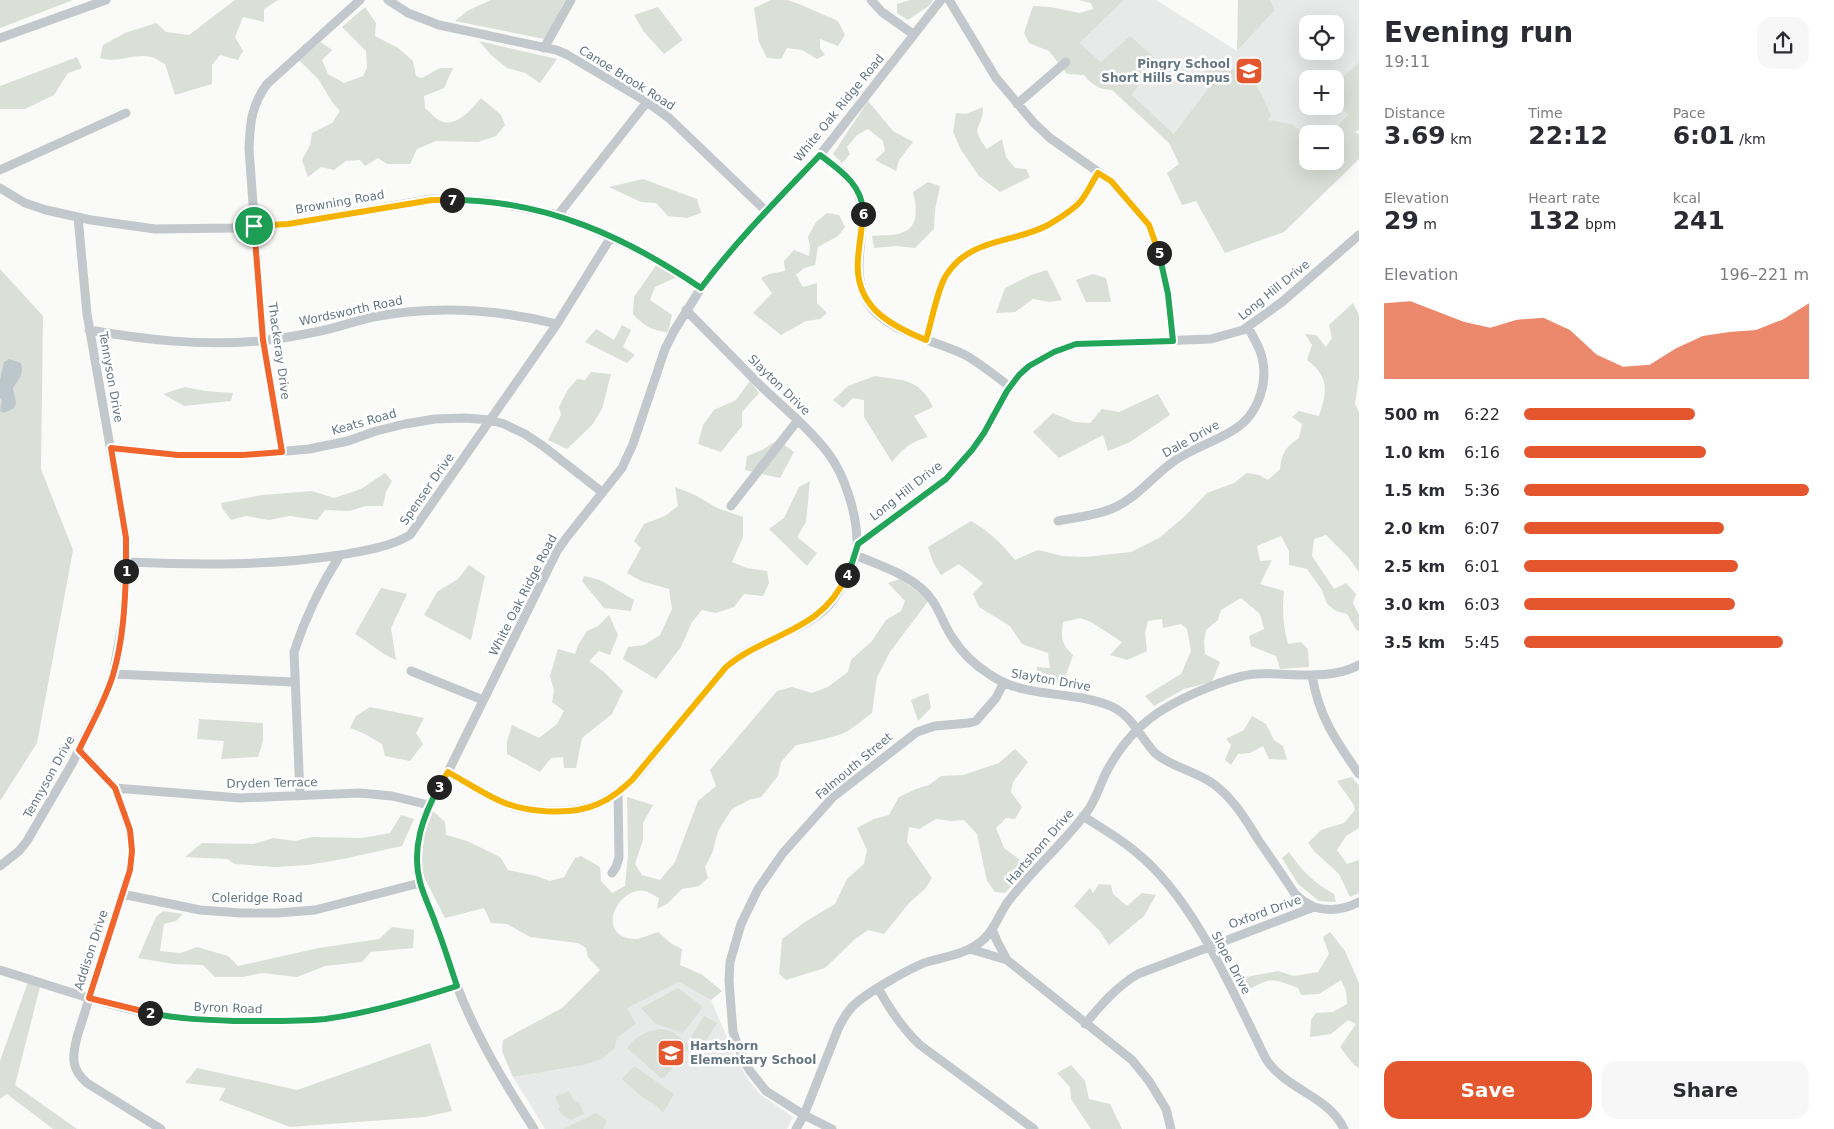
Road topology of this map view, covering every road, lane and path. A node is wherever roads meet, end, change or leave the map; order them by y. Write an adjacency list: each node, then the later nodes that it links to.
1 (106, 0): 9 (street)
2 (360, 0): 22 (street, Thackeray Drive)
3 (388, 0): 10 (street, Canoe Brook Road)
4 (571, 0): 10 (street)
5 (871, 0): 8 (street)
6 (941, 0): 8 (street, White Oak Ridge Road)
7 (949, 0): 13 (street)
8 (913, 34): 15 (street, White Oak Ridge Road)
9 (0, 38)
10 (544, 48): 12 (street, Canoe Brook Road)
11 (1066, 62): 13 (street)
12 (647, 102): 19 (street, Canoe Brook Road); 20 (street)
13 (1017, 104): 17 (street)
14 (126, 113): 16 (street)
15 (820, 155): 19 (street, White Oak Ridge Road); 31 (street)
16 (0, 170)
17 (1098, 173): 31 (street); 32 (street)
18 (0, 188): 21 (street, Browning Road)
19 (766, 211): 25 (street, White Oak Ridge Road)
20 (558, 215): 22 (street, Browning Road); 24 (street, Browning Road)
21 (78, 217): 22 (street, Browning Road); 29 (street, Tennyson Drive)
22 (254, 226): 30 (street, Thackeray Drive)
23 (1359, 235): 28 (street, Long Hill Drive)
24 (611, 238): 25 (street, Browning Road); 27 (street, Spenser Drive)
25 (701, 288): 26 (street, White Oak Ridge Road)
26 (686, 310): 35 (street, Slayton Drive); 38 (street, White Oak Ridge Road)
27 (557, 324): 30 (street, Wordsworth Road); 34 (street, Spenser Drive)
28 (1248, 327): 32 (street, Long Hill Drive); 40 (street, Dale Drive)
29 (90, 330): 30 (street, Wordsworth Road); 36 (street, Tennyson Drive)
30 (263, 340): 37 (street, Thackeray Drive)
31 (926, 340): 33 (street)
32 (1173, 341): 33 (street, Long Hill Drive)
33 (1010, 387): 41 (street, Long Hill Drive)
34 (490, 420): 37 (street, Keats Road); 38 (street, Keats Road); 42 (street, Spenser Drive)
35 (798, 420): 39 (street); 41 (street, Slayton Drive)
36 (111, 448): 37 (street, Keats Road); 44 (street, Tennyson Drive)
37 (282, 452)
38 (602, 492): 51 (street, White Oak Ridge Road)
39 (731, 506)
40 (1058, 521)
41 (858, 544): 43 (street)
42 (340, 555): 44 (street, Spenser Drive); 49 (street)
43 (855, 555): 50 (street, Slayton Drive); 57 (street)
44 (126, 562): 47 (street, Tennyson Drive)
45 (1359, 665): 48 (street, Hartshorn Drive)
46 (411, 671): 51 (street)
47 (113, 674): 49 (street); 53 (street, Tennyson Drive)
48 (1312, 674): 52 (street, Hartshorn Drive); 55 (street)
49 (294, 682): 58 (street)
50 (1003, 684): 52 (street, Slayton Drive); 76 (street, Falmouth Street)
51 (483, 700): 54 (street, White Oak Ridge Road)
52 (1138, 729): 60 (street, Hartshorn Drive); 66 (street, Slayton Drive)
53 (79, 750): 56 (street, Addison Drive); 61 (street, Tennyson Drive)
54 (448, 772): 57 (street); 59 (street, White Oak Ridge Road)
55 (1359, 774)
56 (115, 788): 58 (street, Dryden Terrace); 64 (street, Addison Drive)
57 (618, 792): 62 (street)
58 (300, 796): 59 (street, Dryden Terrace)
59 (429, 805): 63 (street, White Oak Ridge Road)
60 (1083, 816): 67 (street, Hartshorn Drive); 68 (street, Slope Drive)
61 (0, 866)
62 (612, 873)
63 (420, 882): 64 (street, Coleridge Road); 72 (street, White Oak Ridge Road)
64 (122, 894): 74 (street, Addison Drive)
65 (1359, 902): 66 (street, Oxford Drive)
66 (1314, 907): 68 (street, Oxford Drive)
67 (992, 929): 69 (street, Hartshorn Drive); 70 (street)
68 (1209, 946): 75 (street, Oxford Drive); 83 (street, Slope Drive)
69 (970, 949): 70 (street); 73 (street, Hartshorn Drive)
70 (1007, 960): 75 (street)
71 (0, 970): 74 (street, Byron Road)
72 (457, 986): 74 (street, Byron Road); 78 (street, White Oak Ridge Road)
73 (878, 988): 76 (street, Hartshorn Drive); 81 (street)
74 (89, 998): 77 (street, Addison Drive)
75 (1084, 1024): 82 (street)
76 (804, 1115): 79 (street, Hartshorn Drive); 80 (street, Falmouth Street)
77 (161, 1129)
78 (533, 1129)
79 (796, 1129)
80 (832, 1129)
81 (1034, 1129)
82 (1171, 1129)
83 (1344, 1129)

